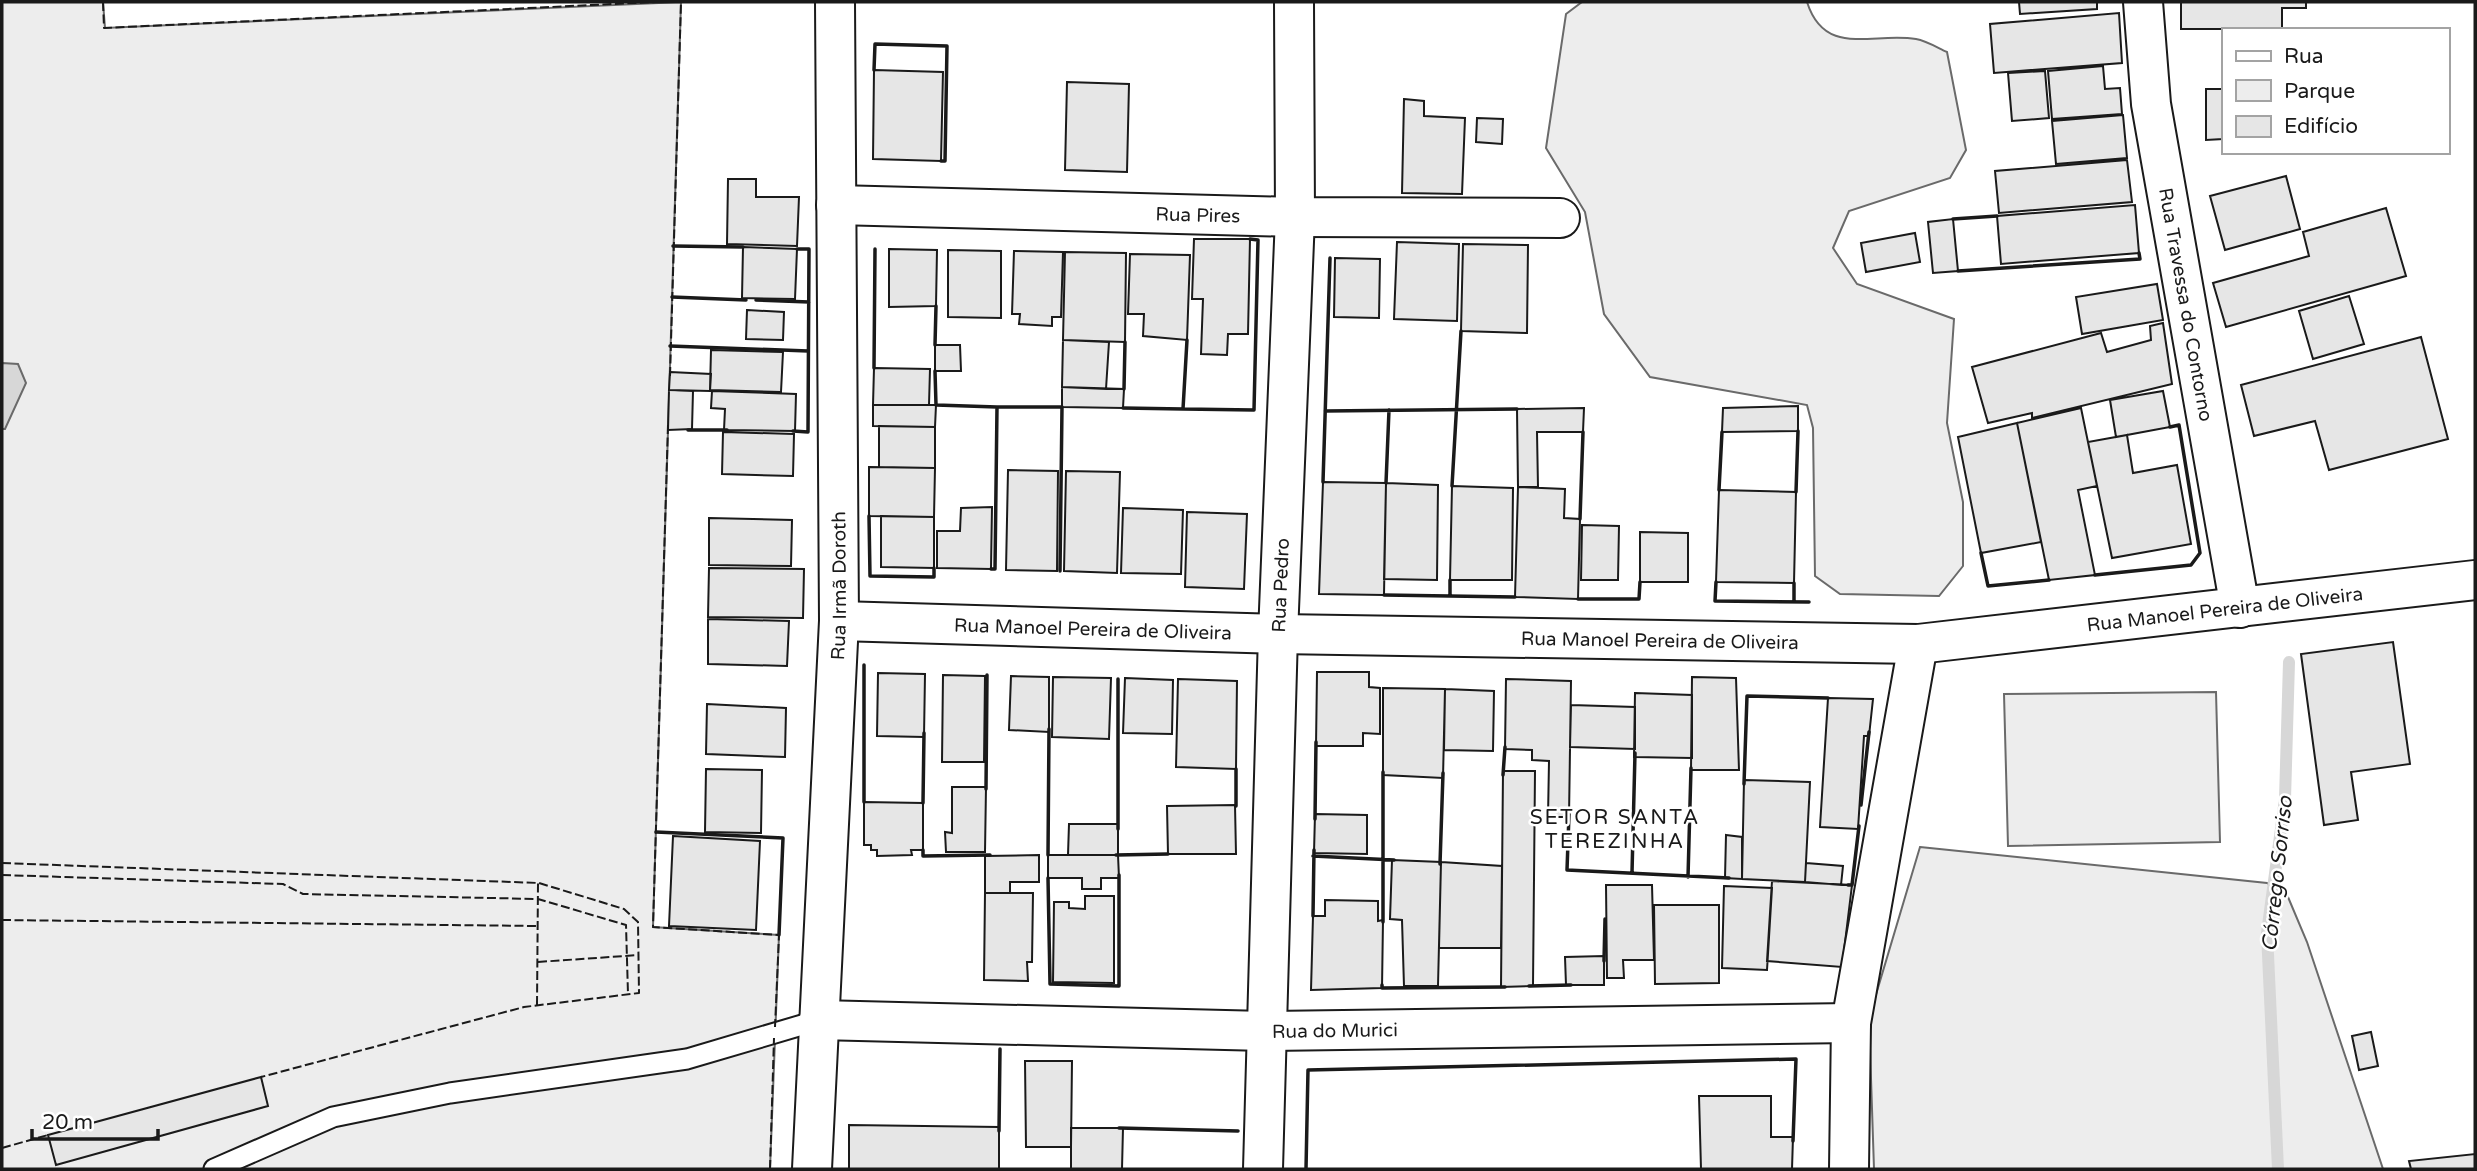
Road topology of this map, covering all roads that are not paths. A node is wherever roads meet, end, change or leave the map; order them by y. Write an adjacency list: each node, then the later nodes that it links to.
1 (835, 2): 4 (street, Rua Irmã Doroth)
2 (1294, 2): 5 (street, Rua Pedro)
3 (2143, 2): 8 (street, Rua Travessa do Contorno)
4 (836, 205): 5 (street, Rua Pires); 9 (street, Rua Irmã Doroth)
5 (1295, 217): 6 (street, Rua Pires); 10 (street, Rua Pedro)
6 (1560, 218)
7 (2475, 580): 8 (street, Rua Manoel Pereira de Oliveira)
8 (2239, 608): 11 (street, Rua Manoel Pereira de Oliveira)
9 (839, 621): 10 (street, Rua Manoel Pereira de Oliveira); 12 (street, Rua Irmã Doroth)
10 (1279, 634): 11 (street, Rua Manoel Pereira de Oliveira); 14 (street, Rua Pedro)
11 (1918, 643): 13 (street)
12 (819, 1020): 14 (street, Rua do Murici); 15 (lane); 16 (street, Rua Irmã Doroth)
13 (1851, 1023): 14 (street, Rua do Murici); 18 (street)
14 (1265, 1031): 17 (street, Rua Pedro)
15 (214, 1169)
16 (812, 1169)
17 (1263, 1169)
18 (1849, 1169)

